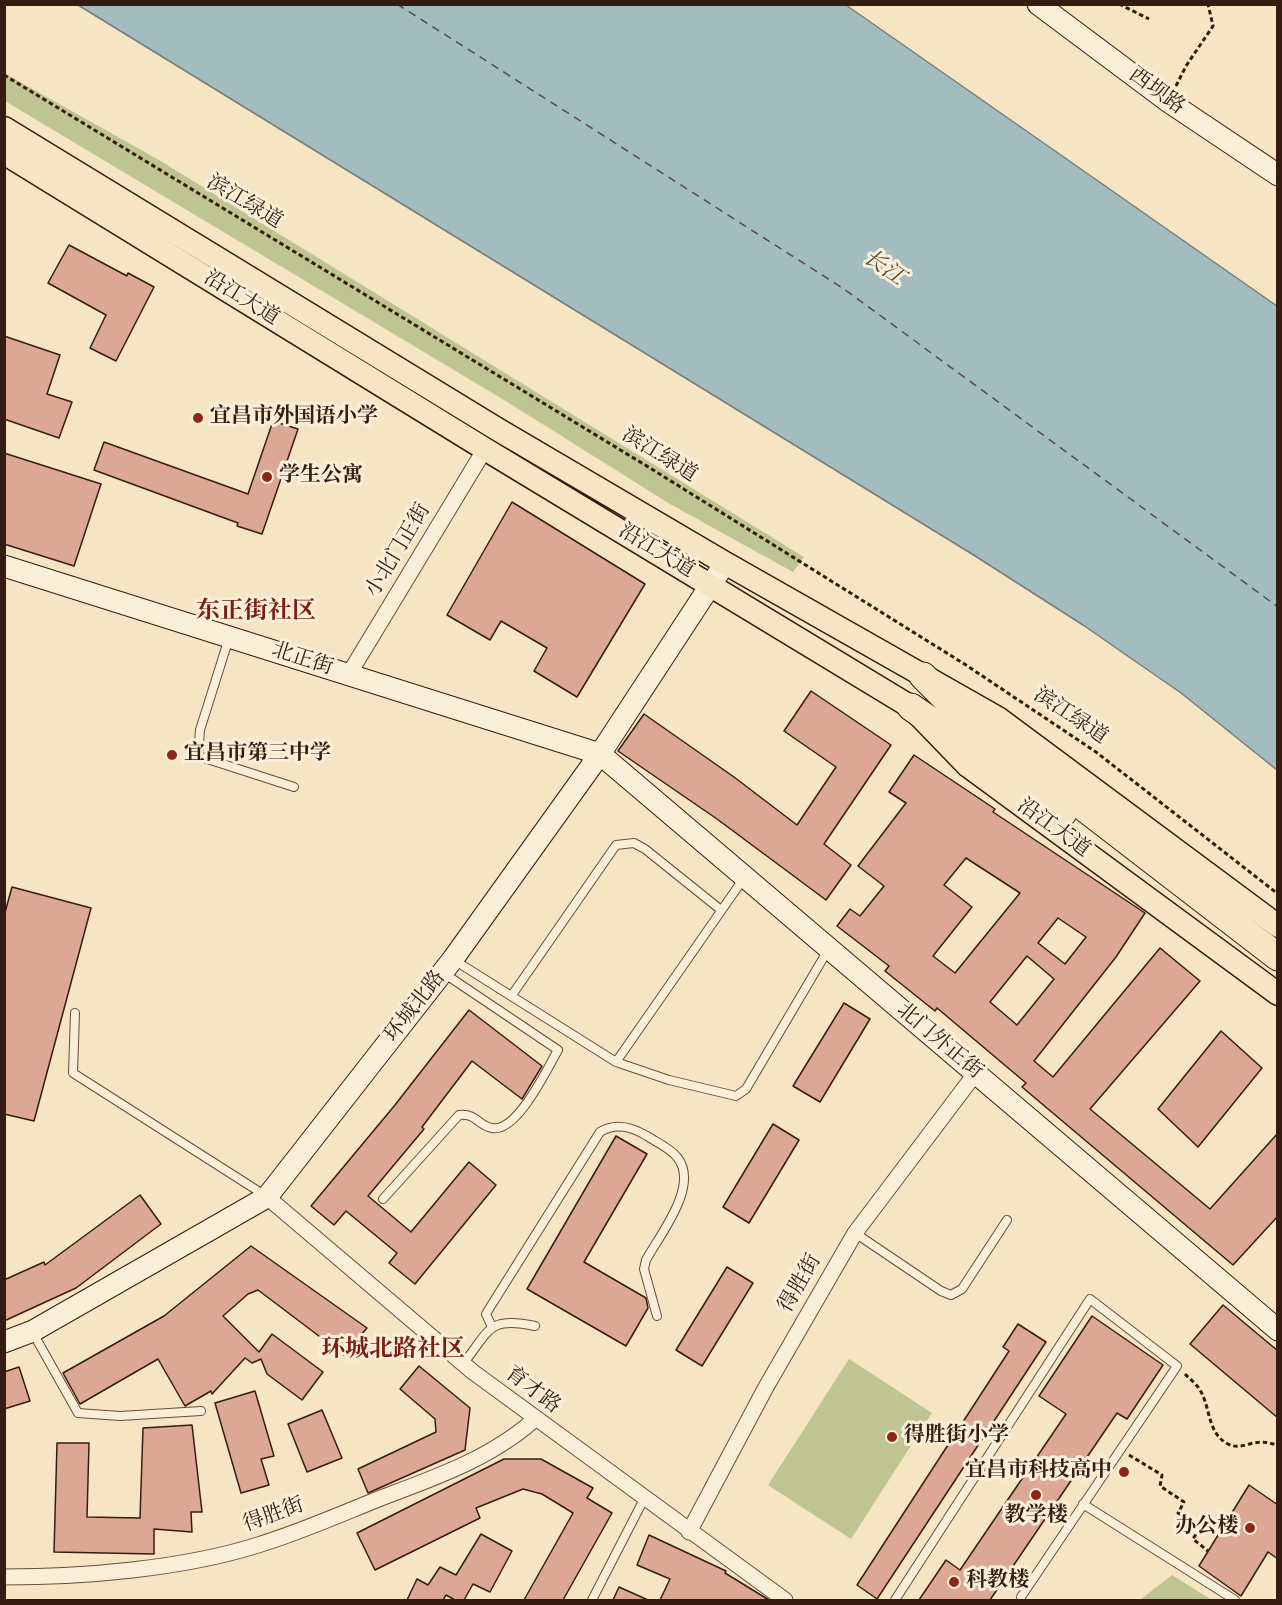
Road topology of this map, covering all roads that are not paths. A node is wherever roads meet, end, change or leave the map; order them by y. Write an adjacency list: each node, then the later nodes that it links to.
1 (1038, 4): 4 (street, 西坝路)
2 (4, 128): 6 (main road, 沿江大道)
3 (4, 153): 5 (main road, 沿江大道)
4 (1278, 175)
5 (485, 449): 8 (main road, 沿江大道); 10 (street, 小北门正街)
6 (725, 563): 8 (street, 环城北路); 11 (main road, 沿江大道)
7 (4, 566): 9 (street, 北正街)
8 (712, 585): 12 (main road, 沿江大道); 13 (street, 环城北路)
9 (229, 637): 10 (street, 北正街); 14 (lane)
10 (349, 674): 13 (street, 北正街)
11 (923, 676): 17 (main road, 沿江大道); 19 (highway)
12 (911, 707): 21 (highway); 23 (main road, 沿江大道)
13 (600, 754): 15 (street, 北门外正街); 20 (street, 环城北路)
14 (294, 787)
15 (745, 877): 16 (lane); 18 (street, 北门外正街)
16 (721, 910): 22 (lane); 25 (lane)
17 (1278, 926)
18 (829, 949): 25 (lane); 26 (street, 北门外正街)
19 (1278, 957)
20 (448, 966): 22 (lane); 27 (street, 环城北路); 28 (lane)
21 (1278, 973)
22 (512, 994): 25 (lane)
23 (1278, 994)
24 (75, 1012): 27 (lane)
25 (616, 1062)
26 (975, 1074): 30 (street, 得胜街); 34 (street, 北门外正街)
27 (267, 1197): 35 (street, 环城北路); 37 (street, 育才路)
28 (383, 1199)
29 (1006, 1220): 30 (lane)
30 (855, 1233): 42 (street, 得胜街)
31 (657, 1316): 33 (lane)
32 (535, 1326): 33 (lane)
33 (492, 1327): 37 (lane)
34 (1278, 1330)
35 (33, 1331): 36 (street, 环城北路); 38 (lane)
36 (4, 1342)
37 (463, 1364): 39 (street, 育才路)
38 (201, 1411)
39 (535, 1419): 40 (street, 育才路); 43 (street, 得胜街)
40 (644, 1499): 42 (street, 育才路); 45 (lane)
41 (1083, 1504): 44 (lane); 47 (lane); 48 (lane)
42 (689, 1532): 46 (street, 育才路)
43 (4, 1577)
44 (1021, 1597)
45 (592, 1600)
46 (786, 1600)
47 (895, 1600)
48 (1235, 1600)

